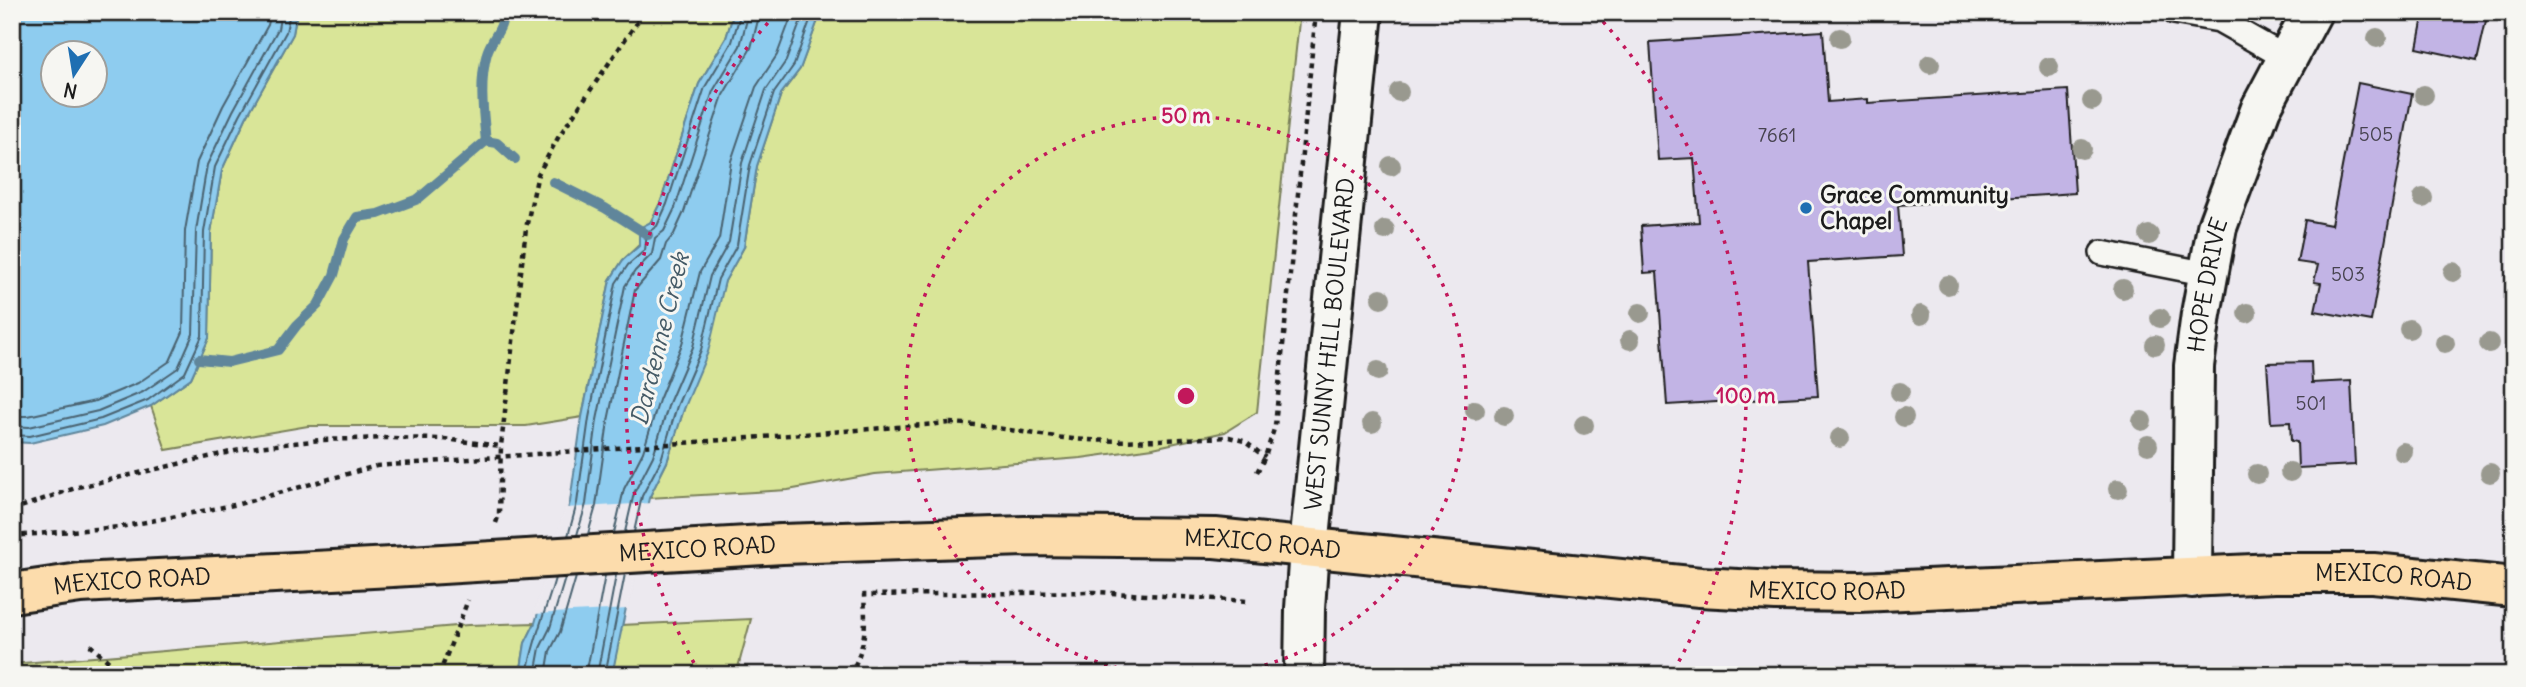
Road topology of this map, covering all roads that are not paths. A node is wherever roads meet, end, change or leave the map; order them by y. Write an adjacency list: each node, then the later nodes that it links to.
1 (1363, 12): 7 (street, WEST SUNNY HILL BOULEVARD)
2 (2174, 12): 4 (lane)
3 (2312, 12): 4 (street, HOPE DRIVE)
4 (2288, 59): 6 (street, HOPE DRIVE)
5 (2102, 253): 6 (lane)
6 (2208, 274): 8 (street, HOPE DRIVE)
7 (1309, 547): 8 (main road, MEXICO ROAD); 10 (main road, MEXICO ROAD, bridge); 11 (street, WEST SUNNY HILL BOULEVARD)
8 (2192, 578): 9 (main road, MEXICO ROAD)
9 (2514, 587)
10 (12, 593)
11 (1304, 675)

